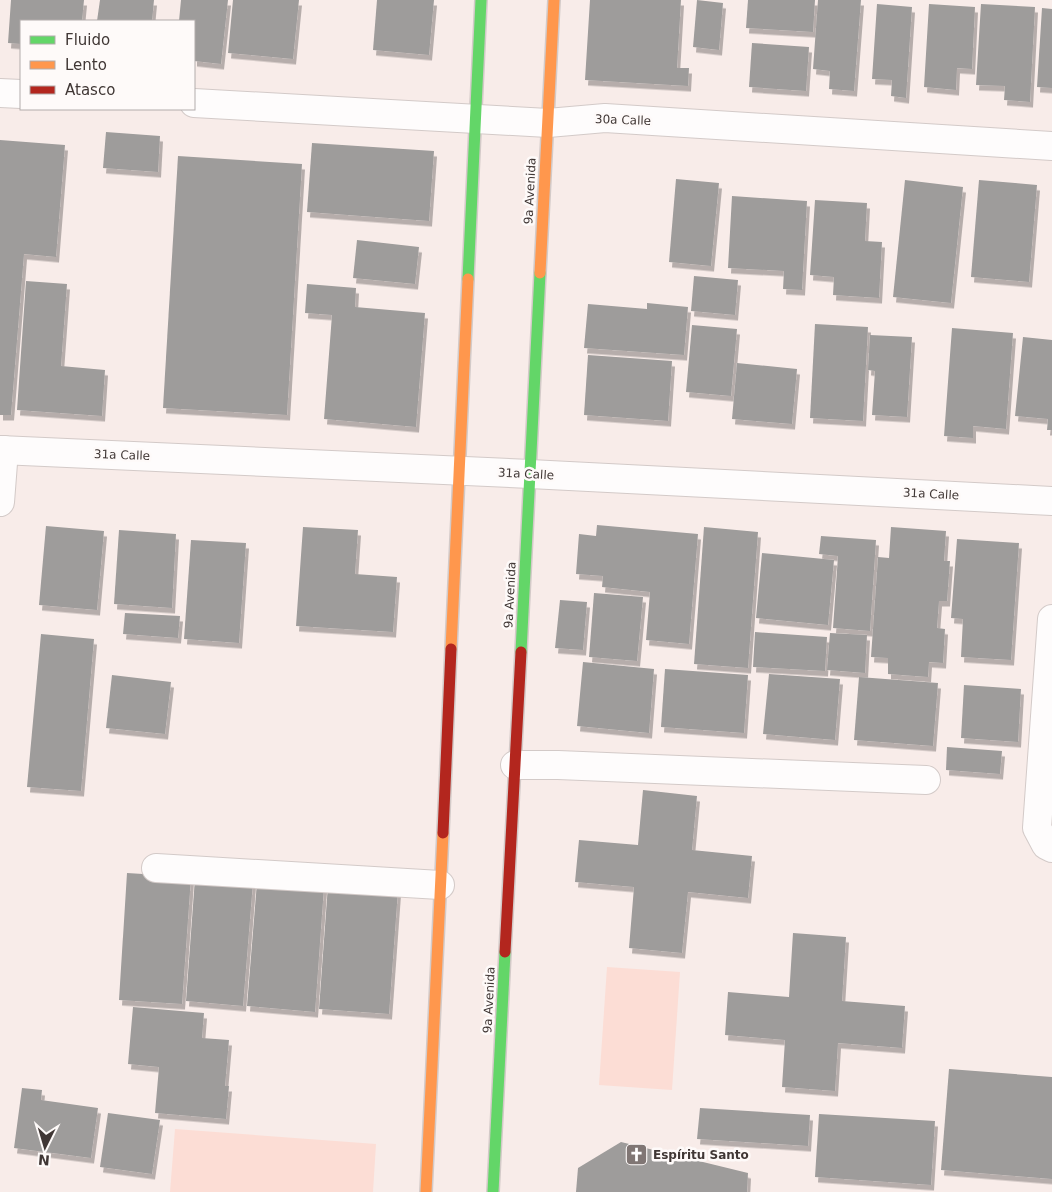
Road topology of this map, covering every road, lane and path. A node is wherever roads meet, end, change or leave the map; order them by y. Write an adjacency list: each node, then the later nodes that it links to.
1 (481, 0): 6 (street)
2 (554, 0): 7 (street, 9a Avenida)
3 (0, 93): 4 (street)
4 (20, 94)
5 (195, 103): 6 (street, 30a Calle)
6 (475, 119): 7 (street, 30a Calle); 10 (street)
7 (548, 123): 8 (street, 30a Calle); 11 (street, 9a Avenida)
8 (1052, 146)
9 (2, 450): 10 (street, 31a Calle); 13 (street)
10 (459, 470): 11 (street, 31a Calle); 19 (street)
11 (530, 474): 12 (street, 31a Calle); 15 (street, 9a Avenida)
12 (1052, 501)
13 (0, 502)
14 (1052, 619): 17 (street)
15 (514, 766): 16 (street); 21 (street, 9a Avenida)
16 (926, 780)
17 (1052, 848)
18 (156, 868): 19 (street)
19 (440, 885): 20 (street)
20 (426, 1192)
21 (493, 1192)

